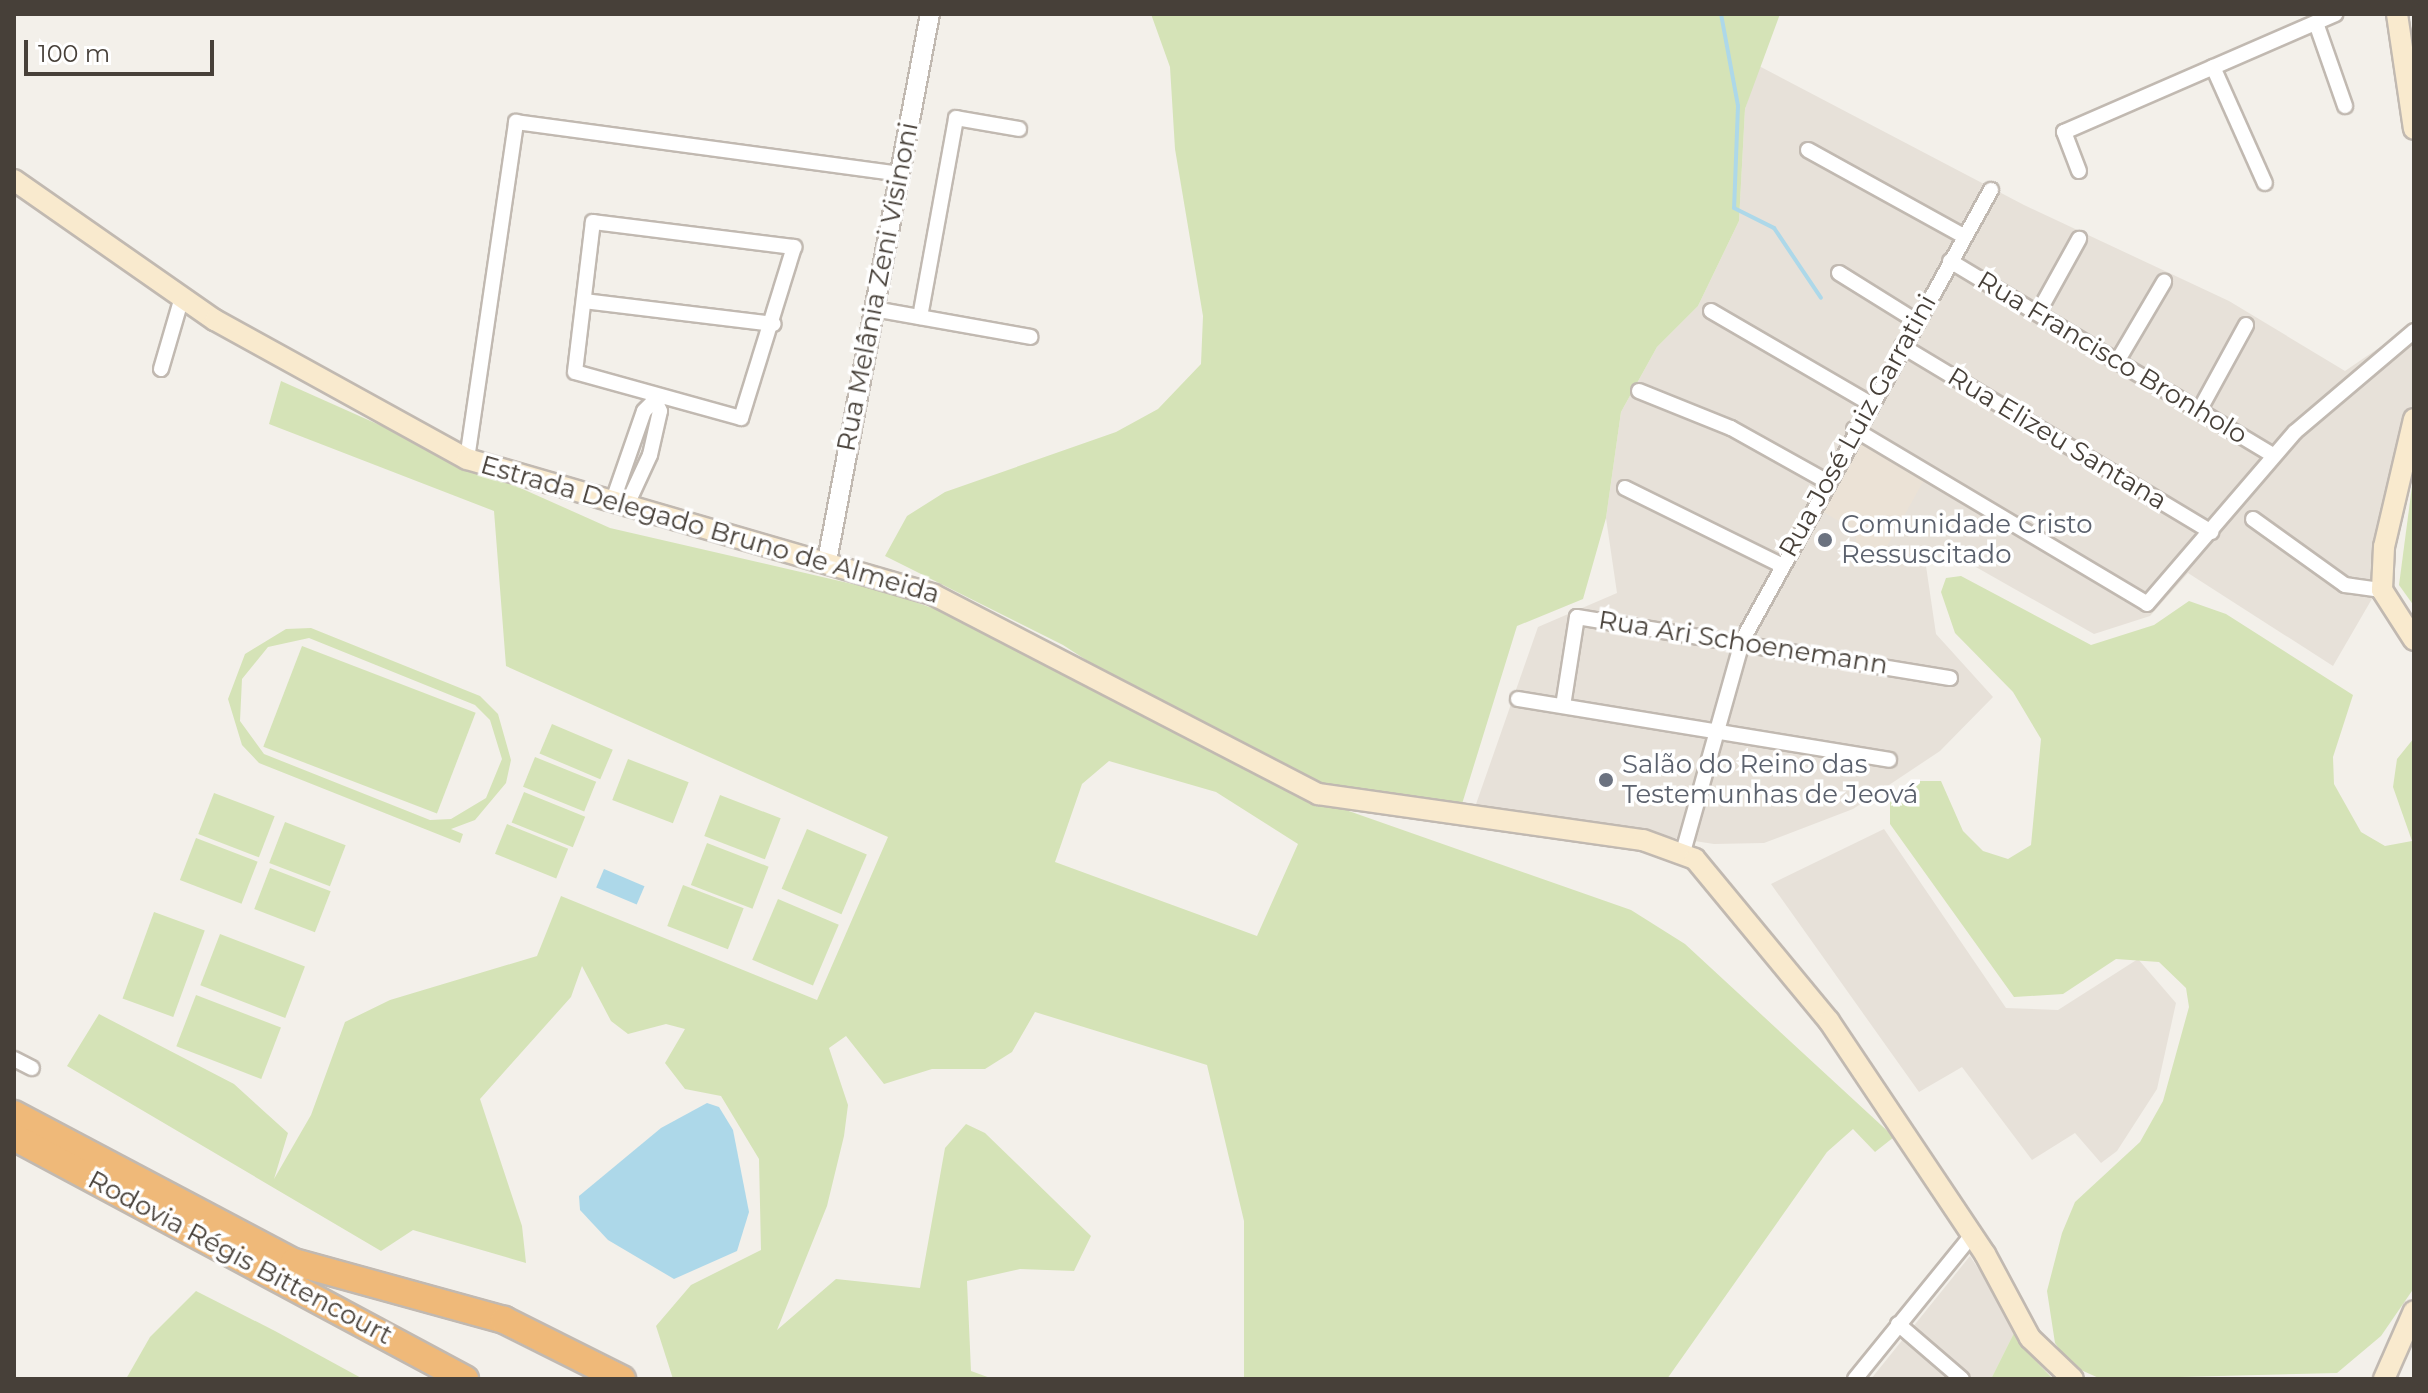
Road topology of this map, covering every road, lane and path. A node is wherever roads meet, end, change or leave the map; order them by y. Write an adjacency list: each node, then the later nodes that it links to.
1 (930, 14): 11 (street, Rua Melânia Zeni Visinoni)
2 (2336, 14): 4 (street)
3 (2397, 14): 8 (main road)
4 (2316, 23): 5 (street); 6 (street)
5 (2213, 67): 10 (street); 13 (street)
6 (2345, 106)
7 (1019, 129): 25 (street)
8 (2414, 129)
9 (1808, 150): 15 (street)
10 (2079, 171)
11 (900, 174): 22 (street, Rua Melânia Zeni Visinoni); 41 (street)
12 (14, 180): 20 (main road, Estrada Delegado Bruno de Almeida)
13 (2265, 183)
14 (1991, 190): 15 (street, Rua José Luiz Garratini)
15 (1964, 236): 17 (street, Rua José Luiz Garratini)
16 (2079, 239): 24 (street)
17 (1950, 261): 24 (street, Rua Francisco Bronholo); 26 (street, Rua José Luiz Garratini)
18 (1839, 273): 26 (street)
19 (2164, 282): 32 (street)
20 (182, 297): 33 (street); 41 (main road, Estrada Delegado Bruno de Almeida)
21 (584, 301): 27 (street); 27 (street); 35 (street)
22 (874, 309): 25 (street); 47 (street, Rua Melânia Zeni Visinoni)
23 (1711, 311): 36 (street)
24 (2038, 313): 32 (street, Rua Francisco Bronholo)
25 (920, 317): 30 (street)
26 (1916, 321): 31 (street, Rua José Luiz Garratini)
27 (774, 324): 35 (street)
28 (2246, 325): 37 (street)
29 (2414, 331): 40 (street)
30 (1031, 337)
31 (1902, 346): 36 (street, Rua José Luiz Garratini); 46 (street, Rua Elizeu Santana)
32 (2118, 360): 37 (street, Rua Francisco Bronholo)
33 (161, 369)
34 (1639, 391): 42 (street)
35 (655, 400): 44 (street)
36 (1869, 403): 39 (street, Rua José Luiz Garratini)
37 (2199, 411): 40 (street, Rua Francisco Bronholo)
38 (2414, 419): 49 (main road)
39 (1854, 429): 42 (street, Rua José Luiz Garratini); 46 (street)
40 (2273, 455): 46 (street)
41 (467, 459): 44 (main road, Estrada Delegado Bruno de Almeida)
42 (1826, 481): 48 (street, Rua José Luiz Garratini)
43 (1625, 488): 48 (street)
44 (619, 505): 47 (main road, Estrada Delegado Bruno de Almeida)
45 (2253, 519): 49 (street)
46 (2211, 532)
47 (827, 561): 57 (main road, Estrada Delegado Bruno de Almeida)
48 (1781, 565): 50 (street, Rua José Luiz Garratini)
49 (2382, 590): 51 (main road)
50 (1743, 639): 52 (street, Rua Ari Schoenemann); 54 (street, Rua Ari Schoenemann); 55 (street, Rua José Luiz Garratini)
51 (2414, 640)
52 (1950, 678)
53 (1518, 699): 54 (street)
54 (1563, 706): 55 (street)
55 (1721, 730): 56 (street); 57 (street, Rua José Luiz Garratini)
56 (1889, 760)
57 (1683, 852): 62 (main road, Estrada Delegado Bruno de Almeida)
58 (14, 1059): 59 (street)
59 (32, 1068)
60 (14, 1114): 65 (highway, Rodovia Régis Bittencourt)
61 (14, 1137): 66 (highway, Rodovia Régis Bittencourt)
62 (1972, 1235): 64 (street); 70 (main road, Estrada Delegado Bruno de Almeida)
63 (2414, 1311): 71 (main road)
64 (1898, 1324): 68 (street); 69 (street)
65 (592, 1369): 67 (highway, Rodovia Régis Bittencourt)
66 (465, 1379)
67 (622, 1379)
68 (1855, 1379)
69 (1962, 1379)
70 (2073, 1379)
71 (2384, 1379)

